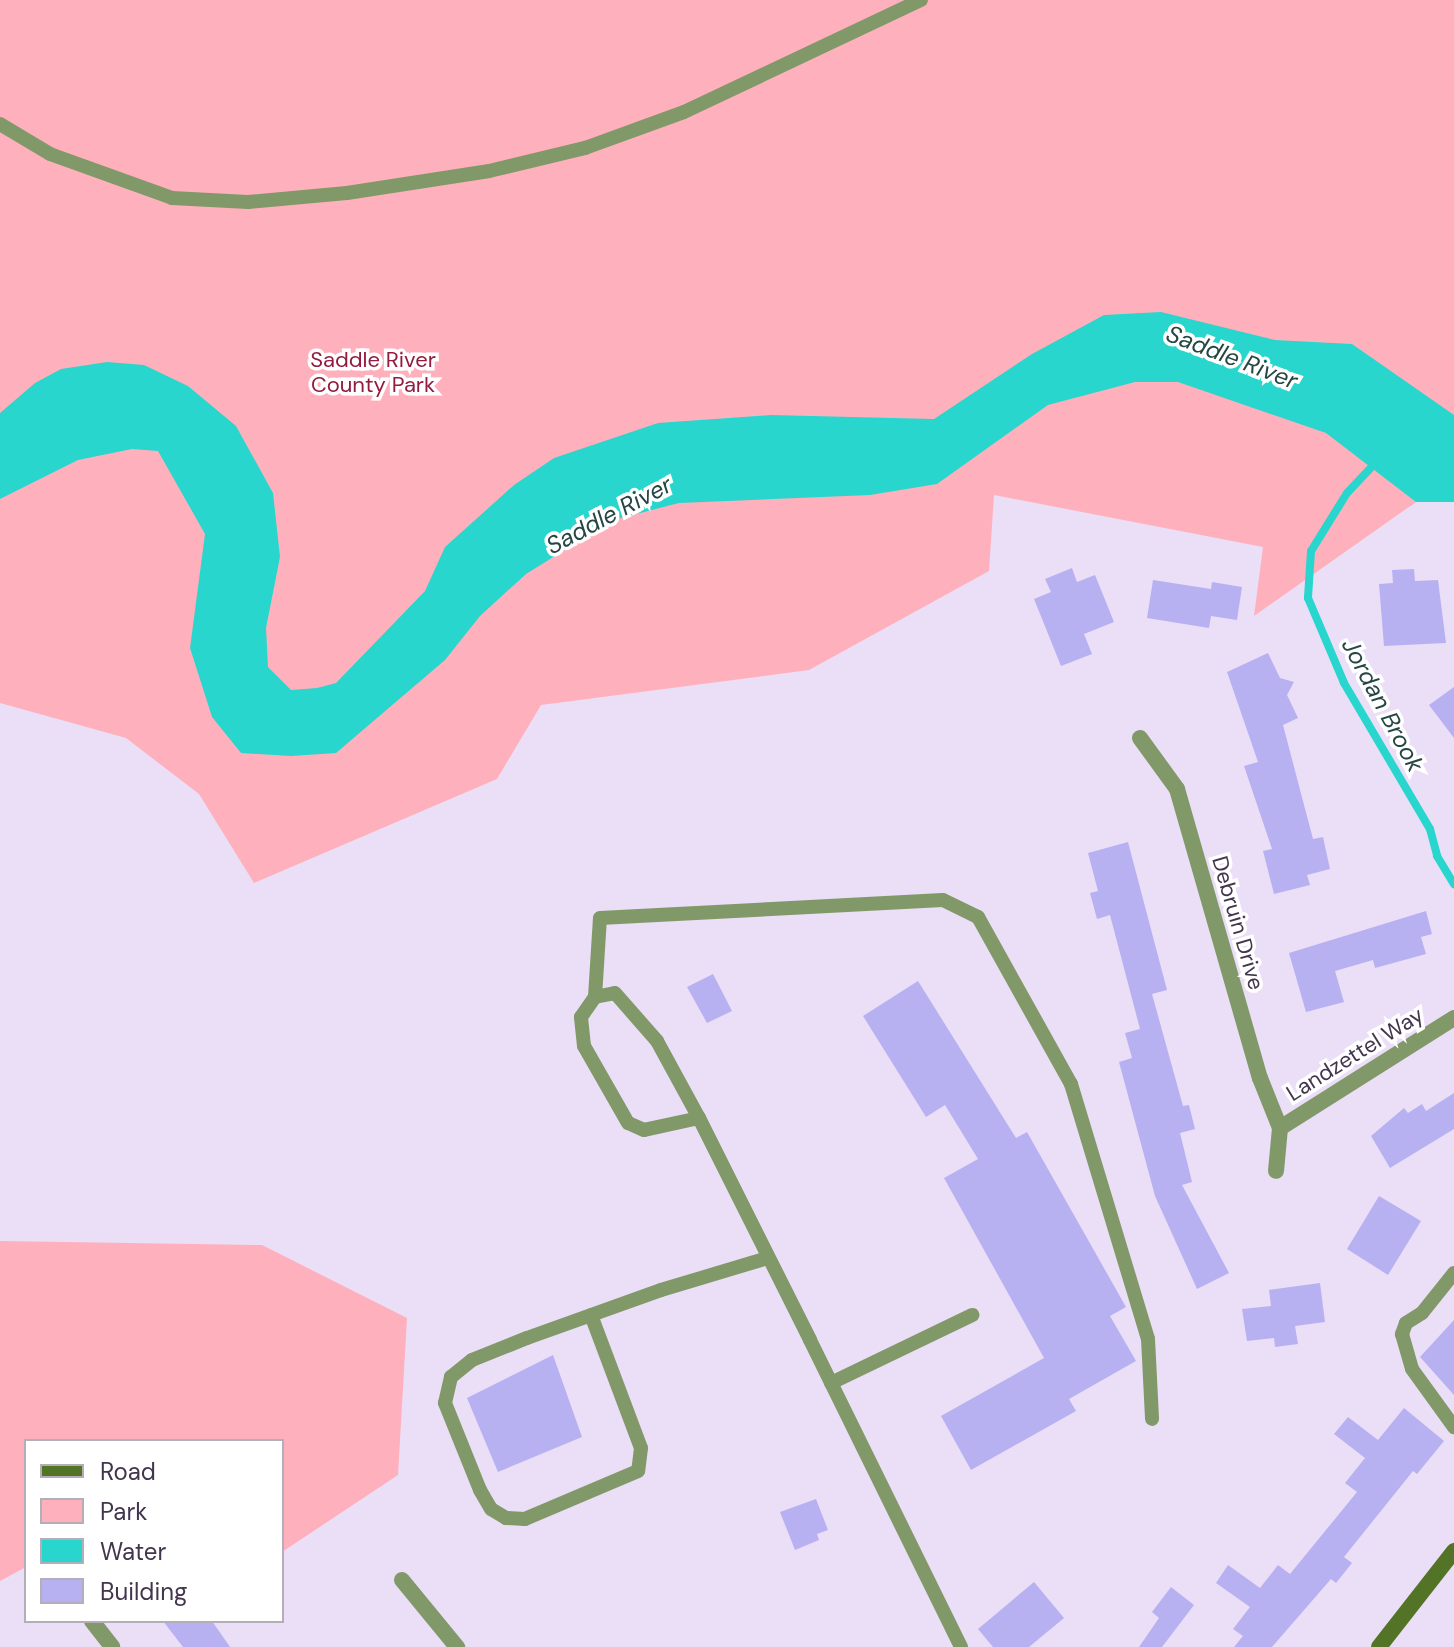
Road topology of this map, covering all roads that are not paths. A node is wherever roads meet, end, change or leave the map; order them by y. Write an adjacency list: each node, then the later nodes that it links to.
1 (892, 0): 3 (lane)
2 (921, 0): 3 (lane)
3 (884, 18): 4 (lane)
4 (0, 124)
5 (1140, 738): 9 (street, Debruin Drive)
6 (595, 997): 8 (lane); 8 (lane); 16 (lane)
7 (1454, 1018): 9 (street, Landzettel Way)
8 (699, 1118): 11 (lane)
9 (1280, 1128): 10 (street)
10 (1276, 1171)
11 (768, 1258): 13 (lane); 15 (lane)
12 (1454, 1273): 17 (lane)
13 (591, 1315): 13 (lane)
14 (972, 1315): 15 (lane)
15 (831, 1383): 23 (lane)
16 (1152, 1419)
17 (1454, 1427)
18 (1454, 1551): 24 (main road)
19 (402, 1580): 22 (street)
20 (94, 1623): 21 (street)
21 (112, 1647)
22 (457, 1647)
23 (961, 1647)
24 (1379, 1647)

